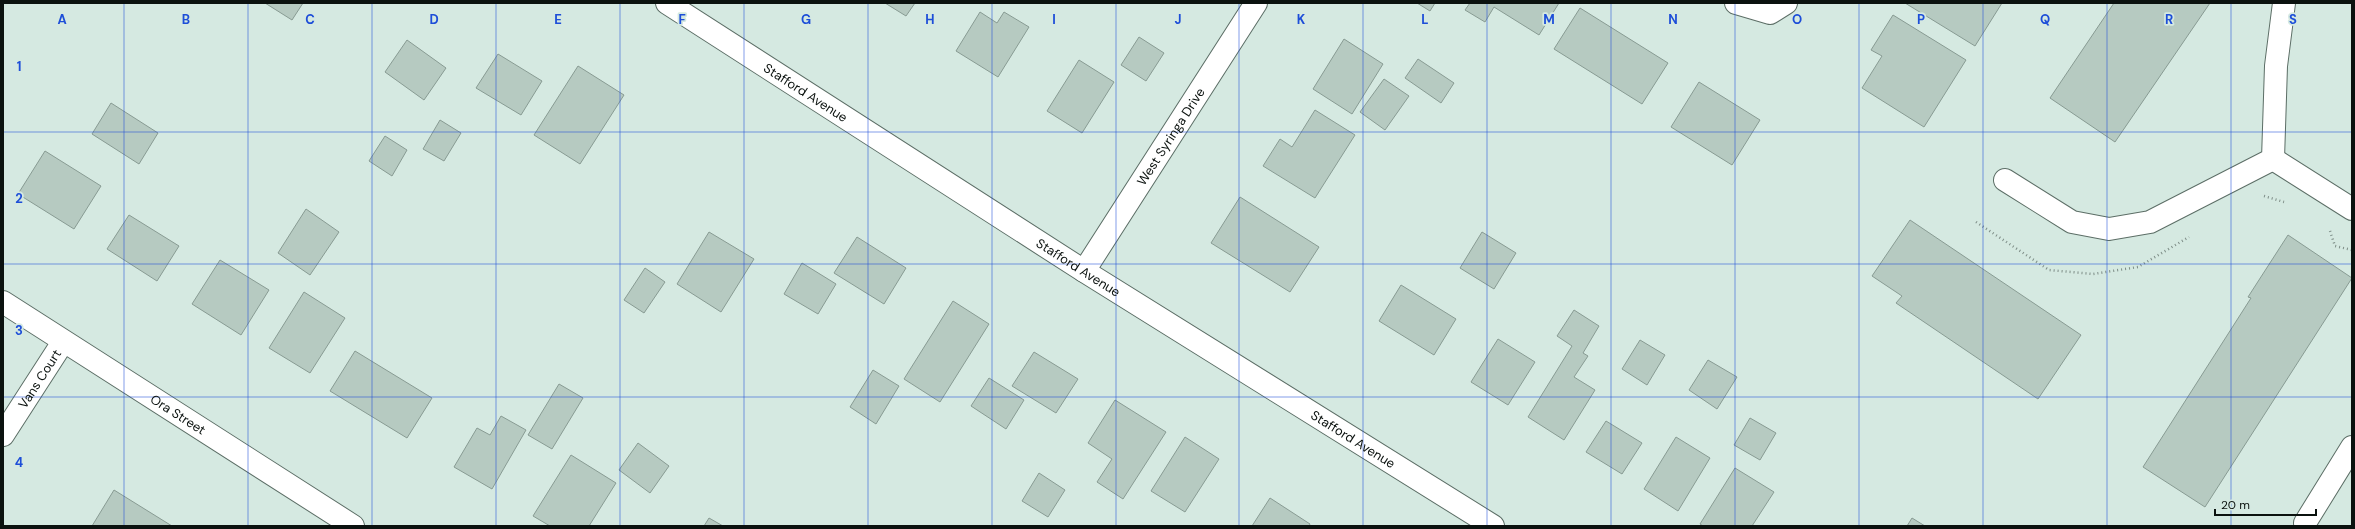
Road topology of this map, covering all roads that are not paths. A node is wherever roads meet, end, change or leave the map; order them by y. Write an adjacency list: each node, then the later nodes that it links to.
1 (667, 3): 9 (street, Stafford Avenue)
2 (1256, 3): 9 (street, West Syringa Drive)
3 (1736, 3): 5 (street)
4 (2284, 3): 6 (street)
5 (1778, 8)
6 (2273, 159): 7 (street); 8 (street)
7 (2005, 180)
8 (2352, 209)
9 (1084, 271): 16 (street, Stafford Avenue)
10 (3, 302): 11 (street, Ora Street)
11 (63, 342): 12 (street, Vans Court); 15 (street, Ora Street)
12 (3, 435)
13 (2352, 447): 14 (street)
14 (2305, 523)
15 (353, 526)
16 (1493, 526)

